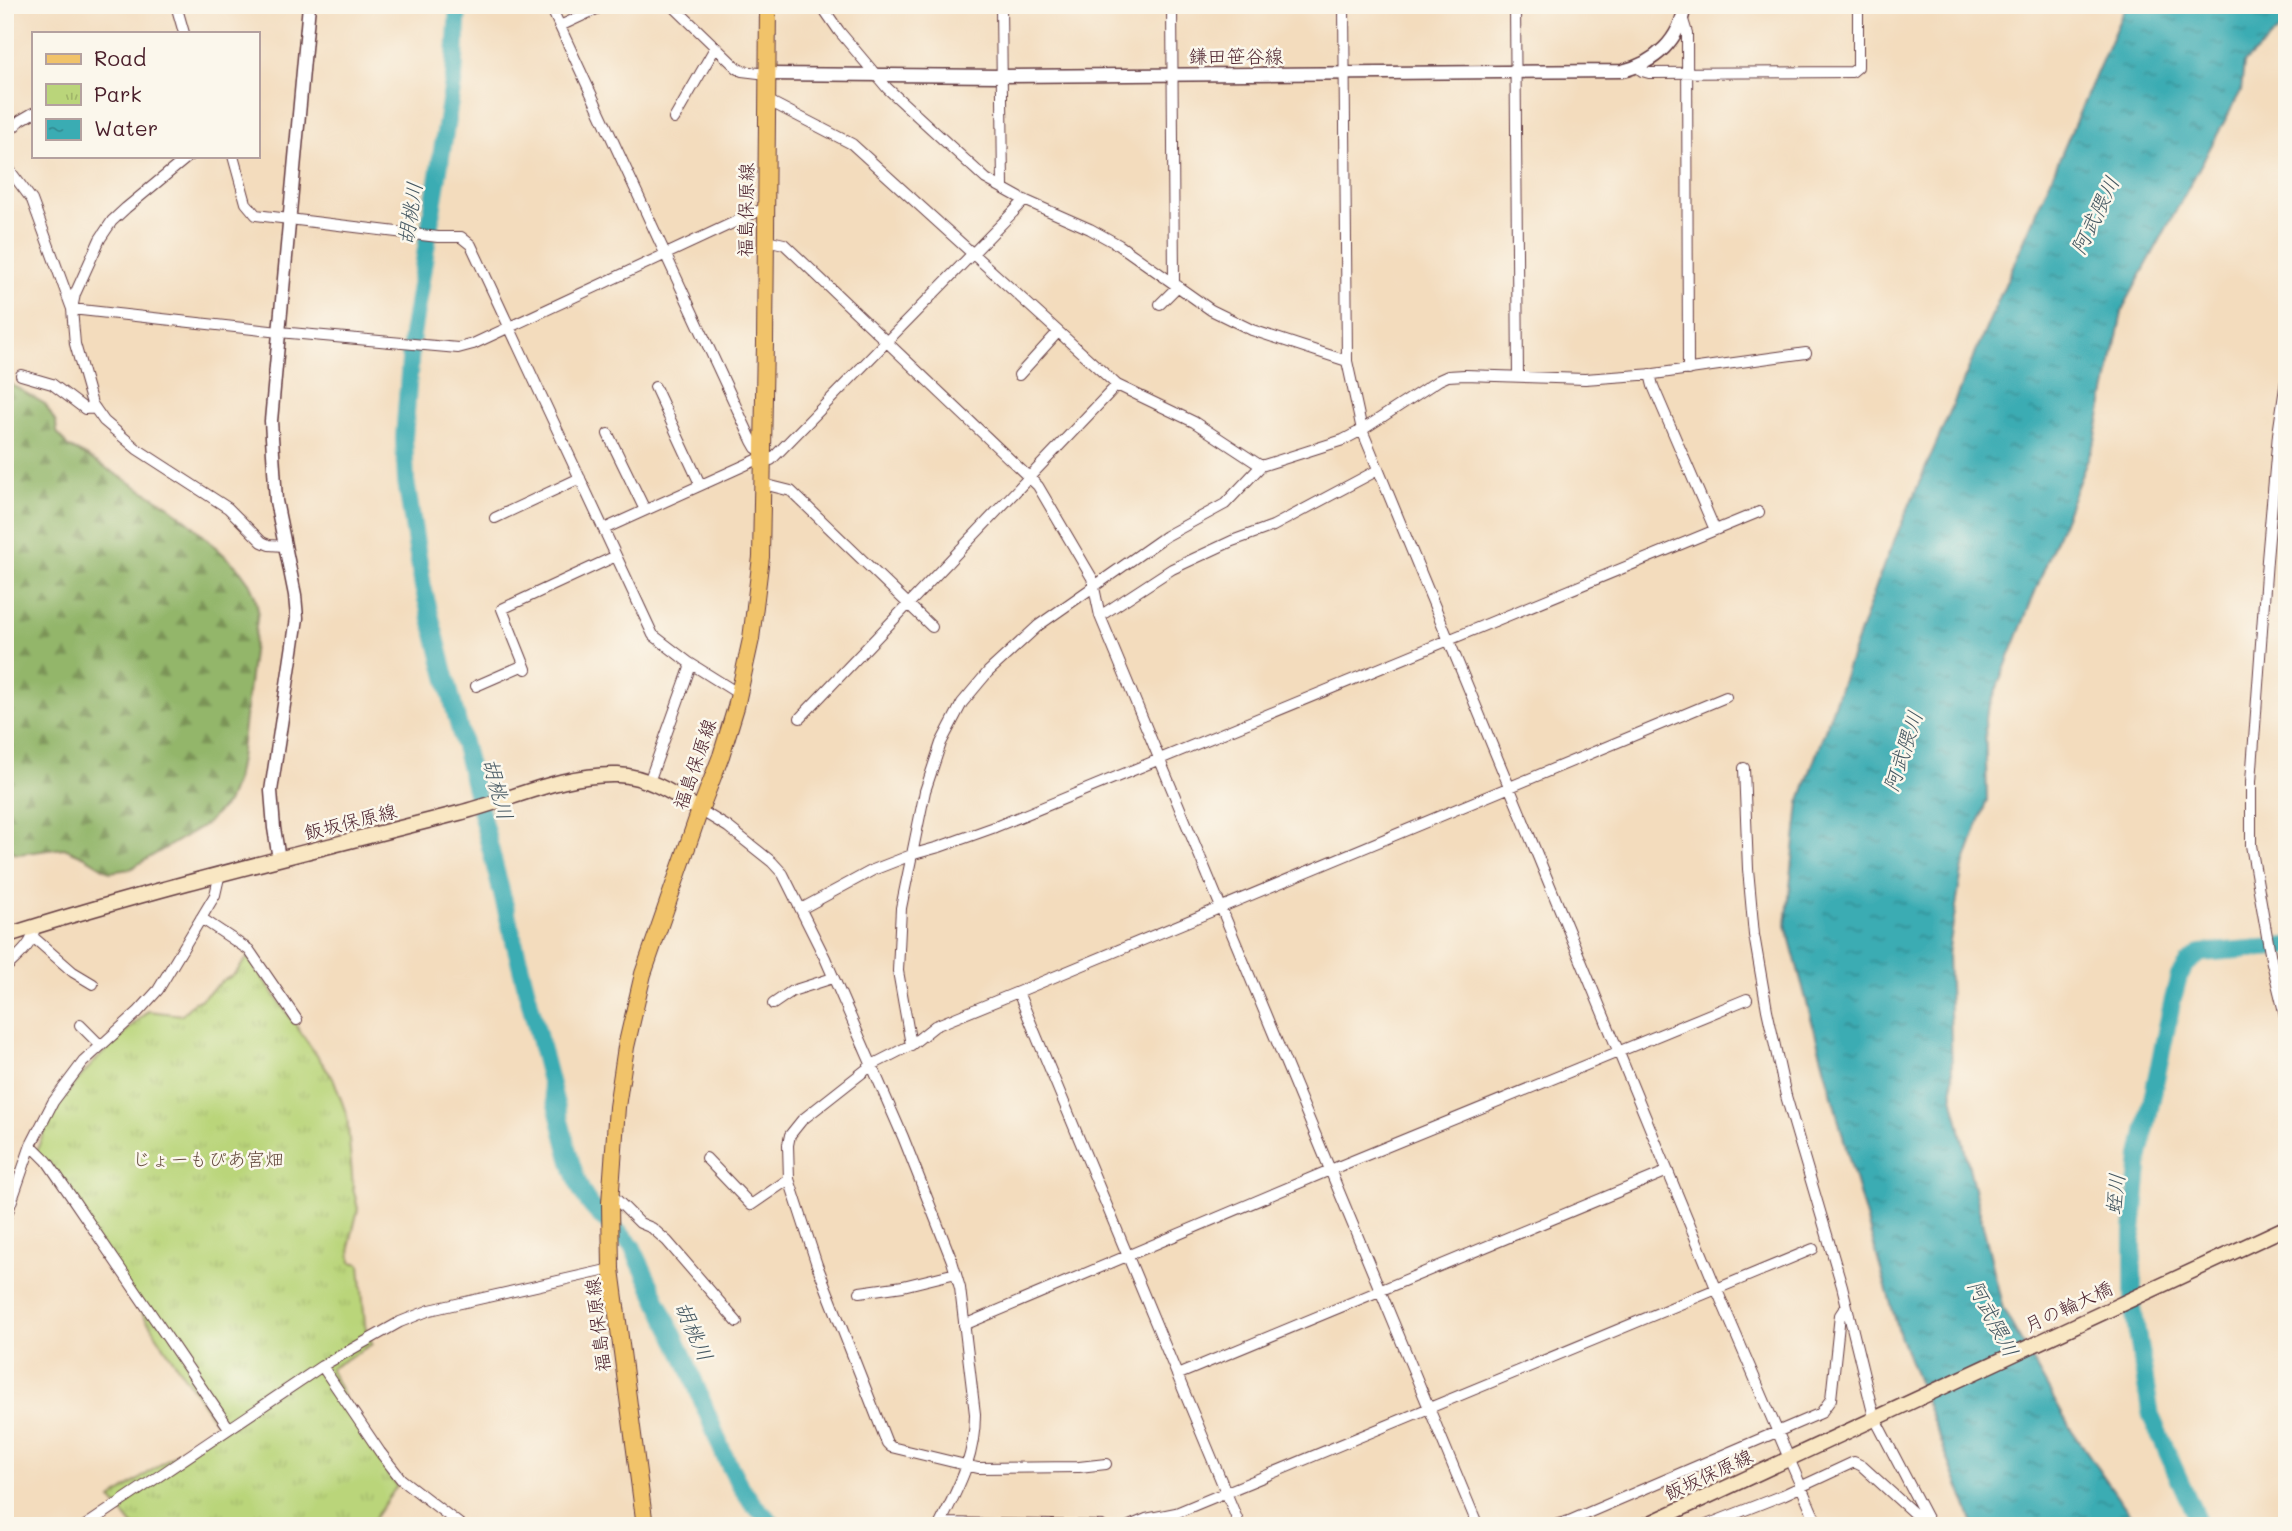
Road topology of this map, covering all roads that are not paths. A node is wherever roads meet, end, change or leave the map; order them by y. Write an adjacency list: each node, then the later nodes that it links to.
1 (176, 5): 16 (street)
2 (309, 5): 36 (street)
3 (550, 5): 15 (street)
4 (605, 5): 15 (street)
5 (672, 5): 17 (street)
6 (768, 5): 20 (main road, 福島保原線)
7 (821, 5): 25 (street)
8 (1001, 5): 24 (street)
9 (1172, 5): 23 (street)
10 (1344, 5): 21 (street)
11 (1515, 5): 22 (street)
12 (1685, 5): 14 (street)
13 (1858, 5): 19 (street)
14 (1683, 20): 18 (street, 鎌田笹谷線); 19 (street)
15 (560, 26): 39 (street)
16 (184, 32)
17 (715, 48): 20 (street); 28 (street)
18 (1638, 67): 19 (street); 22 (street, 鎌田笹谷線)
19 (1687, 72): 49 (street)
20 (767, 74): 25 (street, 鎌田笹谷線); 26 (main road, 福島保原線)
21 (1344, 74): 22 (street, 鎌田笹谷線); 23 (street, 鎌田笹谷線); 48 (street)
22 (1516, 74): 54 (street)
23 (1172, 75): 24 (street, 鎌田笹谷線); 40 (street)
24 (1002, 76): 25 (street, 鎌田笹谷線); 33 (street)
25 (878, 77): 33 (street)
26 (767, 100): 35 (main road, 福島保原線); 38 (street)
27 (32, 114): 29 (street)
28 (674, 119)
29 (5, 135)
30 (187, 158): 42 (street)
31 (234, 158): 36 (street)
32 (5, 164): 42 (street)
33 (1003, 188): 34 (street)
34 (1025, 200): 38 (street); 40 (street)
35 (767, 207): 37 (main road, 福島保原線); 39 (street)
36 (289, 219): 43 (street); 45 (street)
37 (766, 240): 46 (street); 60 (main road, 福島保原線)
38 (972, 253): 44 (street); 46 (street)
39 (666, 254): 43 (street); 60 (street)
40 (1176, 284): 41 (street); 48 (street)
41 (1160, 304)
42 (72, 309): 45 (street); 57 (street)
43 (509, 327): 45 (street); 63 (street)
44 (1058, 331): 53 (street); 55 (street)
45 (279, 332): 72 (street)
46 (887, 343): 60 (street); 64 (street)
47 (1806, 353): 49 (street)
48 (1347, 361): 58 (street)
49 (1688, 370): 50 (street)
50 (1650, 374): 54 (street); 71 (street)
51 (2287, 374): 104 (street)
52 (21, 375): 57 (street)
53 (1019, 376)
54 (1518, 377): 58 (street)
55 (1118, 385): 61 (street); 64 (street)
56 (655, 387): 65 (street)
57 (95, 408): 72 (street)
58 (1362, 430): 61 (street); 62 (street)
59 (608, 434): 67 (street)
60 (763, 457): 65 (street); 66 (main road, 福島保原線)
61 (1261, 466): 74 (street)
62 (1378, 470): 76 (street); 78 (street)
63 (580, 478): 69 (street); 70 (street)
64 (1030, 478): 74 (street); 75 (street)
65 (700, 484): 67 (street)
66 (763, 484): 75 (street); 81 (main road, 福島保原線)
67 (645, 510): 70 (street)
68 (1759, 512): 71 (street)
69 (495, 518)
70 (604, 529): 73 (street)
71 (1716, 530): 78 (street)
72 (284, 546): 90 (street)
73 (616, 556): 79 (street); 80 (street)
74 (1095, 586): 76 (street); 89 (street)
75 (909, 605): 77 (street); 83 (street)
76 (1100, 615): 84 (street)
77 (932, 627)
78 (1449, 640): 84 (street); 87 (street)
79 (688, 662): 81 (street); 86 (street)
80 (476, 686)
81 (739, 694): 88 (main road, 福島保原線)
82 (1726, 697): 87 (street)
83 (800, 718)
84 (1159, 760): 89 (street); 92 (street)
85 (1744, 768): 125 (street)
86 (649, 782): 88 (main road, 飯坂保原線); 90 (main road, 飯坂保原線)
87 (1509, 786): 92 (street); 108 (street)
88 (700, 810): 93 (street); 115 (main road, 福島保原線)
89 (914, 853): 93 (street); 106 (street)
90 (279, 859): 91 (main road, 飯坂保原線)
91 (220, 873): 94 (street); 95 (main road, 飯坂保原線)
92 (1221, 906): 100 (street); 112 (street)
93 (801, 909): 98 (street)
94 (201, 918): 103 (street); 107 (street)
95 (33, 932): 96 (main road, 飯坂保原線); 97 (street); 99 (street)
96 (5, 936)
97 (5, 969)
98 (833, 978): 102 (street); 109 (street)
99 (93, 984)
100 (1018, 992): 106 (street); 119 (street)
101 (1747, 999): 108 (street)
102 (774, 1004)
103 (297, 1020)
104 (2287, 1024)
105 (80, 1025): 107 (street)
106 (911, 1045): 109 (street)
107 (101, 1046): 110 (street)
108 (1619, 1050): 112 (street); 113 (street)
109 (872, 1065): 114 (street); 121 (street)
110 (31, 1145): 116 (street); 132 (street)
111 (706, 1158): 114 (street)
112 (1330, 1170): 119 (street); 123 (street)
113 (1668, 1171): 122 (street); 123 (street)
114 (789, 1179): 136 (street)
115 (610, 1199): 120 (main road, 福島保原線); 126 (street)
116 (5, 1220)
117 (2287, 1227): 131 (main road, 月の輪大橋)
118 (1812, 1250): 122 (street)
119 (1128, 1255): 127 (street); 129 (street)
120 (611, 1269): 128 (street); 143 (main road, 福島保原線)
121 (956, 1273): 124 (street); 127 (street)
122 (1716, 1288): 130 (street); 133 (street)
123 (1381, 1290): 129 (street); 130 (street)
124 (860, 1292)
125 (1846, 1306): 131 (street); 133 (street)
126 (737, 1322)
127 (964, 1325): 136 (street)
128 (322, 1366): 132 (street); 142 (street)
129 (1177, 1375): 138 (street)
130 (1430, 1408): 138 (street); 147 (street)
131 (1874, 1417): 134 (main road, 月の輪大橋); 140 (street)
132 (229, 1428): 141 (street)
133 (1779, 1433): 134 (street); 148 (street)
134 (1789, 1457): 137 (street); 149 (main road, 飯坂保原線)
135 (1106, 1464): 136 (street)
136 (968, 1467): 139 (street)
137 (1801, 1485): 140 (street); 150 (street); 151 (street)
138 (1226, 1493): 145 (street); 146 (street)
139 (940, 1524): 144 (street)
140 (1931, 1525)
141 (85, 1526)
142 (462, 1526)
143 (645, 1526)
144 (1102, 1526)
145 (1129, 1526)
146 (1240, 1526)
147 (1478, 1526)
148 (1551, 1526)
149 (1644, 1526)
150 (1704, 1526)
151 (1818, 1526)

